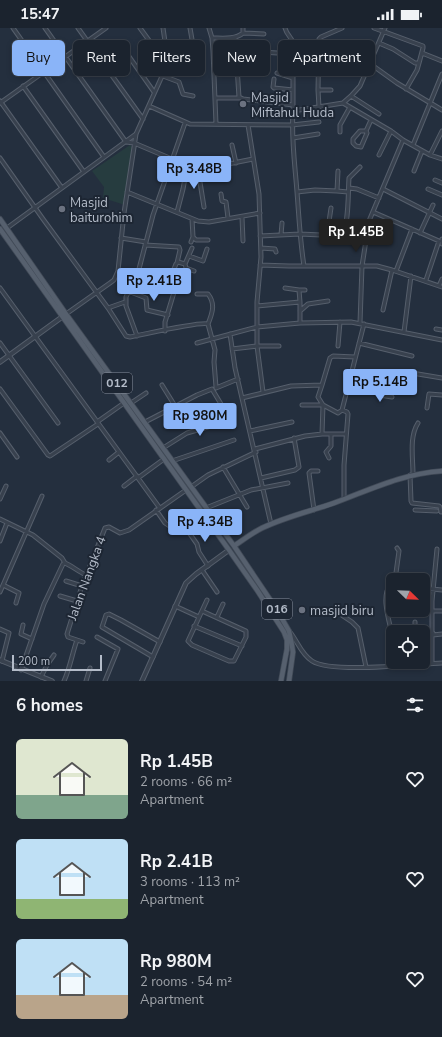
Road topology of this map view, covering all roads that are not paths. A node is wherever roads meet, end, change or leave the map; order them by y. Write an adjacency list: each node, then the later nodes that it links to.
1 (12, 28): 18 (street)
2 (44, 28): 19 (street)
3 (78, 28): 20 (street)
4 (106, 28): 21 (street)
5 (140, 28): 22 (street)
6 (163, 28): 23 (street)
7 (190, 28): 24 (street)
8 (209, 28): 17 (street)
9 (243, 28): 14 (street)
10 (285, 28): 26 (street)
11 (342, 28): 27 (street)
12 (374, 28): 13 (street)
13 (384, 30): 28 (street); 32 (street)
14 (242, 33): 15 (street); 16 (street)
15 (264, 34)
16 (235, 37): 17 (street); 25 (street)
17 (212, 38): 30 (street)
18 (21, 40)
19 (53, 40)
20 (86, 40)
21 (88, 40)
22 (149, 40)
23 (165, 40)
24 (192, 40)
25 (235, 40)
26 (292, 40)
27 (320, 40)
28 (379, 43): 31 (street); 36 (street)
29 (73, 51): 33 (street)
30 (213, 51)
31 (375, 51)
32 (422, 53): 35 (street); 36 (street)
33 (65, 56): 85 (street)
34 (130, 58): 55 (street)
35 (442, 61)
36 (419, 63): 51 (street)
37 (375, 66): 51 (street)
38 (277, 73): 48 (street)
39 (442, 74): 62 (street)
40 (38, 76): 50 (street)
41 (47, 76): 92 (street)
42 (112, 76): 70 (street)
43 (163, 76): 55 (street); 56 (street)
44 (214, 76): 58 (street)
45 (238, 76): 59 (street)
46 (319, 76): 53 (street)
47 (364, 76): 57 (street)
48 (293, 78): 52 (street)
49 (274, 79): 52 (street)
50 (23, 86): 60 (street); 102 (street)
51 (406, 89): 62 (street)
52 (293, 90): 64 (street)
53 (318, 90): 54 (street); 65 (street)
54 (330, 90)
55 (154, 92): 63 (street)
56 (193, 96)
57 (350, 96): 61 (street); 69 (street)
58 (215, 98): 59 (street); 74 (street)
59 (240, 98): 64 (street)
60 (0, 102): 106 (street)
61 (343, 103): 65 (street); 66 (street)
62 (430, 104): 67 (street); 88 (street)
63 (149, 106): 70 (street); 72 (street)
64 (293, 106): 68 (street)
65 (319, 107): 68 (street)
66 (350, 107): 71 (street); 80 (street)
67 (442, 110)
68 (293, 111): 76 (street)
69 (379, 114)
70 (143, 119): 81 (street)
71 (371, 120): 77 (street); 78 (street)
72 (185, 122): 74 (street); 94 (street)
73 (319, 122): 76 (street)
74 (216, 124): 75 (street)
75 (248, 125): 76 (street); 95 (street)
76 (292, 125): 83 (street)
77 (366, 131): 77 (street)
78 (391, 131): 84 (street); 90 (street)
79 (442, 131): 91 (street)
80 (340, 132)
81 (136, 134): 85 (street); 86 (street)
82 (318, 134): 83 (street)
83 (293, 138): 112 (street)
84 (403, 140): 88 (street); 107 (street)
85 (126, 142): 86 (street); 92 (street)
86 (134, 143): 94 (street); 111 (street)
87 (232, 145): 97 (street)
88 (413, 145): 89 (street)
89 (422, 150): 91 (street); 101 (street)
90 (379, 155)
91 (430, 155): 96 (street)
92 (104, 157): 102 (street)
93 (0, 158): 118 (street)
94 (173, 159): 99 (street); 116 (street)
95 (253, 159): 97 (street); 124 (street)
96 (442, 159)
97 (236, 162): 99 (street)
98 (360, 167): 109 (street)
99 (198, 170): 119 (street)
100 (338, 171): 110 (street)
101 (414, 171)
102 (84, 172): 106 (street)
103 (185, 178): 121 (street)
104 (436, 180): 105 (street)
105 (442, 183)
106 (62, 188): 118 (street)
107 (383, 189): 115 (street); 123 (street)
108 (428, 189): 114 (street)
109 (348, 190): 110 (street); 115 (street); 137 (street)
110 (337, 191): 112 (street)
111 (128, 192): 116 (street); 140 (street)
112 (297, 192): 135 (street)
113 (221, 194): 127 (street)
114 (442, 195)
115 (379, 198): 122 (street)
116 (157, 203): 121 (street); 145 (street)
117 (433, 205): 123 (street)
118 (35, 207): 131 (street); 175 (street)
119 (204, 207)
120 (331, 208): 137 (street)
121 (177, 212): 126 (street)
122 (373, 212): 132 (street); 157 (street)
123 (429, 212): 129 (street); 134 (street)
124 (260, 213): 125 (street); 138 (street)
125 (242, 217): 127 (street); 143 (street)
126 (192, 218): 127 (street); 139 (street)
127 (228, 218)
128 (0, 219): 131 (main road, 012)
129 (442, 219)
130 (282, 223): 136 (street)
131 (7, 228): 154 (main road, 012)
132 (412, 229): 134 (street); 161 (street)
133 (1, 231): 158 (main road, 012)
134 (420, 233): 146 (street)
135 (300, 234): 136 (street); 137 (street); 156 (street)
136 (281, 235): 138 (street)
137 (327, 235)
138 (260, 236): 148 (street)
139 (193, 237): 141 (street); 144 (street)
140 (121, 238): 145 (street); 175 (street)
141 (208, 240)
142 (442, 240): 146 (street)
143 (243, 241)
144 (191, 242)
145 (146, 243): 152 (street); 164 (street)
146 (441, 244): 167 (street)
147 (192, 248): 151 (street)
148 (261, 248): 150 (street); 155 (street)
149 (207, 249): 151 (street)
150 (276, 252)
151 (189, 256): 153 (street)
152 (177, 262): 153 (street); 168 (street)
153 (185, 264): 160 (street)
154 (32, 265): 158 (main road); 162 (main road, 012)
155 (260, 265): 156 (street); 180 (street)
156 (304, 266): 157 (street)
157 (362, 266): 159 (street); 188 (street)
158 (28, 268): 163 (main road, 012)
159 (392, 270): 161 (street); 182 (street)
160 (194, 271)
161 (396, 271): 165 (street)
162 (38, 273): 163 (main road); 185 (main road, 012)
163 (34, 276): 185 (main road, 012)
164 (136, 276): 168 (street); 174 (street)
165 (411, 276): 167 (street); 194 (street)
166 (442, 279): 169 (street)
167 (426, 280): 169 (street)
168 (167, 286): 184 (street)
169 (441, 286)
170 (0, 288): 197 (street)
171 (285, 288): 172 (street)
172 (299, 290): 173 (street); 179 (street)
173 (305, 290)
174 (128, 291): 178 (street); 184 (street)
175 (97, 293): 181 (street); 185 (street)
176 (197, 294): 189 (street)
177 (328, 301): 183 (street)
178 (125, 302): 181 (street); 196 (street)
179 (300, 302): 180 (street); 183 (street)
180 (257, 306): 190 (street)
181 (108, 308): 196 (street)
182 (383, 310)
183 (300, 311): 187 (street)
184 (168, 314): 193 (street)
185 (64, 315): 197 (street); 225 (main road, 012); 226 (main road, 012)
186 (340, 322): 187 (street); 188 (street); 205 (street)
187 (300, 323): 190 (street)
188 (362, 323): 194 (street); 202 (street)
189 (208, 324): 193 (street); 198 (street)
190 (257, 327): 195 (street); 203 (street)
191 (436, 329): 192 (street)
192 (442, 330)
193 (165, 331): 196 (street)
194 (404, 332): 199 (street)
195 (230, 334): 198 (street); 206 (street)
196 (137, 336)
197 (35, 337): 207 (street); 237 (street)
198 (213, 340): 201 (street); 217 (street)
199 (442, 340)
200 (0, 343): 207 (street)
201 (197, 343)
202 (359, 343): 208 (street); 209 (street)
203 (257, 346): 204 (street); 206 (street); 220 (street)
204 (279, 346)
205 (338, 346)
206 (232, 349): 213 (street)
207 (9, 355): 210 (street); 236 (street)
208 (412, 356)
209 (355, 357): 214 (street); 216 (street)
210 (0, 362)
211 (378, 374): 212 (street)
212 (442, 378)
213 (238, 379): 217 (street); 224 (street)
214 (350, 381): 223 (street); 232 (street)
215 (162, 385): 230 (street)
216 (322, 385): 220 (street); 229 (street)
217 (216, 387): 219 (street)
218 (0, 389): 237 (street)
219 (212, 389): 227 (street); 230 (street)
220 (264, 392): 224 (street)
221 (146, 393): 226 (street)
222 (442, 395): 231 (street)
223 (392, 397)
224 (242, 398): 240 (street)
225 (124, 403): 237 (street); 248 (main road, 012)
226 (131, 403): 234 (main road, 012)
227 (221, 404): 233 (street); 249 (street)
228 (302, 405): 229 (street)
229 (323, 405): 232 (street); 242 (street)
230 (175, 406): 234 (street)
231 (427, 408)
232 (342, 410): 244 (street)
233 (208, 411)
234 (145, 422): 239 (main road, 012)
235 (292, 422): 240 (street)
236 (58, 423)
237 (98, 423): 252 (street)
238 (418, 423): 261 (street)
239 (150, 430): 246 (main road, 012); 248 (main road)
240 (250, 431): 251 (street)
241 (0, 433): 253 (street)
242 (322, 434): 243 (street); 245 (street)
243 (331, 434): 244 (street); 254 (street)
244 (346, 434): 273 (street)
245 (294, 438): 251 (street); 263 (street)
246 (158, 440): 249 (main road, 012); 250 (main road)
247 (234, 440): 257 (street)
248 (151, 441): 250 (main road, 012)
249 (163, 448): 257 (main road, 012)
250 (157, 450): 255 (main road, 012)
251 (255, 450): 258 (street); 263 (street)
252 (118, 452): 256 (street); 262 (street)
253 (17, 457)
254 (329, 458)
255 (164, 459): 262 (street); 269 (main road, 012)
256 (109, 460)
257 (172, 461): 267 (main road, 012)
258 (223, 467): 267 (street); 270 (street)
259 (318, 471): 280 (street)
260 (442, 471): 261 (main road)
261 (412, 475): 273 (main road); 274 (street)
262 (138, 477): 266 (street); 275 (street)
263 (261, 478): 268 (street)
264 (288, 483): 268 (street)
265 (6, 486): 272 (street)
266 (124, 486)
267 (191, 487): 276 (main road, 012)
268 (263, 488): 270 (street); 287 (street)
269 (186, 490): 275 (street, Jalan Nangka 4); 278 (main road, 012)
270 (238, 495): 276 (street); 277 (street)
271 (42, 496): 289 (street)
272 (0, 498)
273 (344, 499): 280 (main road)
274 (425, 504): 282 (street); 284 (street)
275 (159, 507): 279 (street, Jalan Nangka 4)
276 (206, 508): 291 (main road, 012)
277 (247, 508)
278 (200, 509): 294 (main road, 012); 296 (street)
279 (156, 510): 288 (street); 299 (street, Jalan Nangka 4)
280 (314, 510): 287 (main road)
281 (415, 510): 282 (street)
282 (425, 510): 283 (street)
283 (437, 511)
284 (441, 512)
285 (0, 519): 286 (street)
286 (8, 523): 289 (street); 290 (street)
287 (271, 524): 291 (main road)
288 (172, 527)
289 (27, 531): 295 (street); 301 (street)
290 (0, 541)
291 (234, 546): 309 (main road, 016)
292 (397, 548): 298 (street)
293 (437, 549): 304 (street)
294 (229, 550): 296 (street); 313 (main road, 016)
295 (65, 563): 299 (street); 330 (street)
296 (208, 566): 297 (street)
297 (202, 570): 307 (street); 315 (street)
298 (396, 573)
299 (86, 575): 302 (street, Jalan Nangka 4)
300 (66, 581): 302 (street)
301 (3, 585): 306 (street); 312 (street)
302 (82, 586): 311 (street, Jalan Nangka 4)
303 (430, 589): 304 (street)
304 (433, 589): 305 (street); 317 (street)
305 (442, 590)
306 (0, 592)
307 (217, 592)
308 (60, 596): 311 (street)
309 (270, 599): 313 (main road); 325 (main road, 016)
310 (207, 600): 316 (street)
311 (77, 601): 331 (street, Jalan Nangka 4)
312 (16, 603)
313 (266, 603): 353 (main road, 016)
314 (223, 604): 321 (street)
315 (175, 606): 320 (street); 333 (street)
316 (202, 611): 320 (street); 321 (street)
317 (432, 611): 318 (street); 327 (street)
318 (442, 611)
319 (337, 612): 343 (street)
320 (199, 617): 323 (street)
321 (217, 617): 334 (street)
322 (23, 624): 330 (street)
323 (194, 626): 334 (street); 334 (street)
324 (0, 629): 339 (street)
325 (289, 631): 335 (street); 336 (main road, 016)
326 (430, 634): 327 (street)
327 (433, 634): 328 (street); 341 (street)
328 (442, 634)
329 (97, 637): 351 (street)
330 (32, 639): 345 (street)
331 (77, 640): 332 (street, Jalan Nangka 4); 349 (street)
332 (83, 642)
333 (160, 642): 338 (street); 338 (street)
334 (242, 646)
335 (300, 649): 336 (street); 343 (street)
336 (293, 652): 354 (main road, 016)
337 (54, 655): 346 (street)
338 (153, 657): 352 (street)
339 (1, 661): 345 (street)
340 (442, 663): 341 (street)
341 (432, 664)
342 (386, 665): 343 (street)
343 (366, 667)
344 (90, 668): 350 (street)
345 (21, 669): 346 (street); 347 (street)
346 (41, 677): 348 (street)
347 (47, 681)
348 (52, 681)
349 (64, 681)
350 (86, 681)
351 (105, 681)
352 (142, 681)
353 (281, 681)
354 (289, 681)

